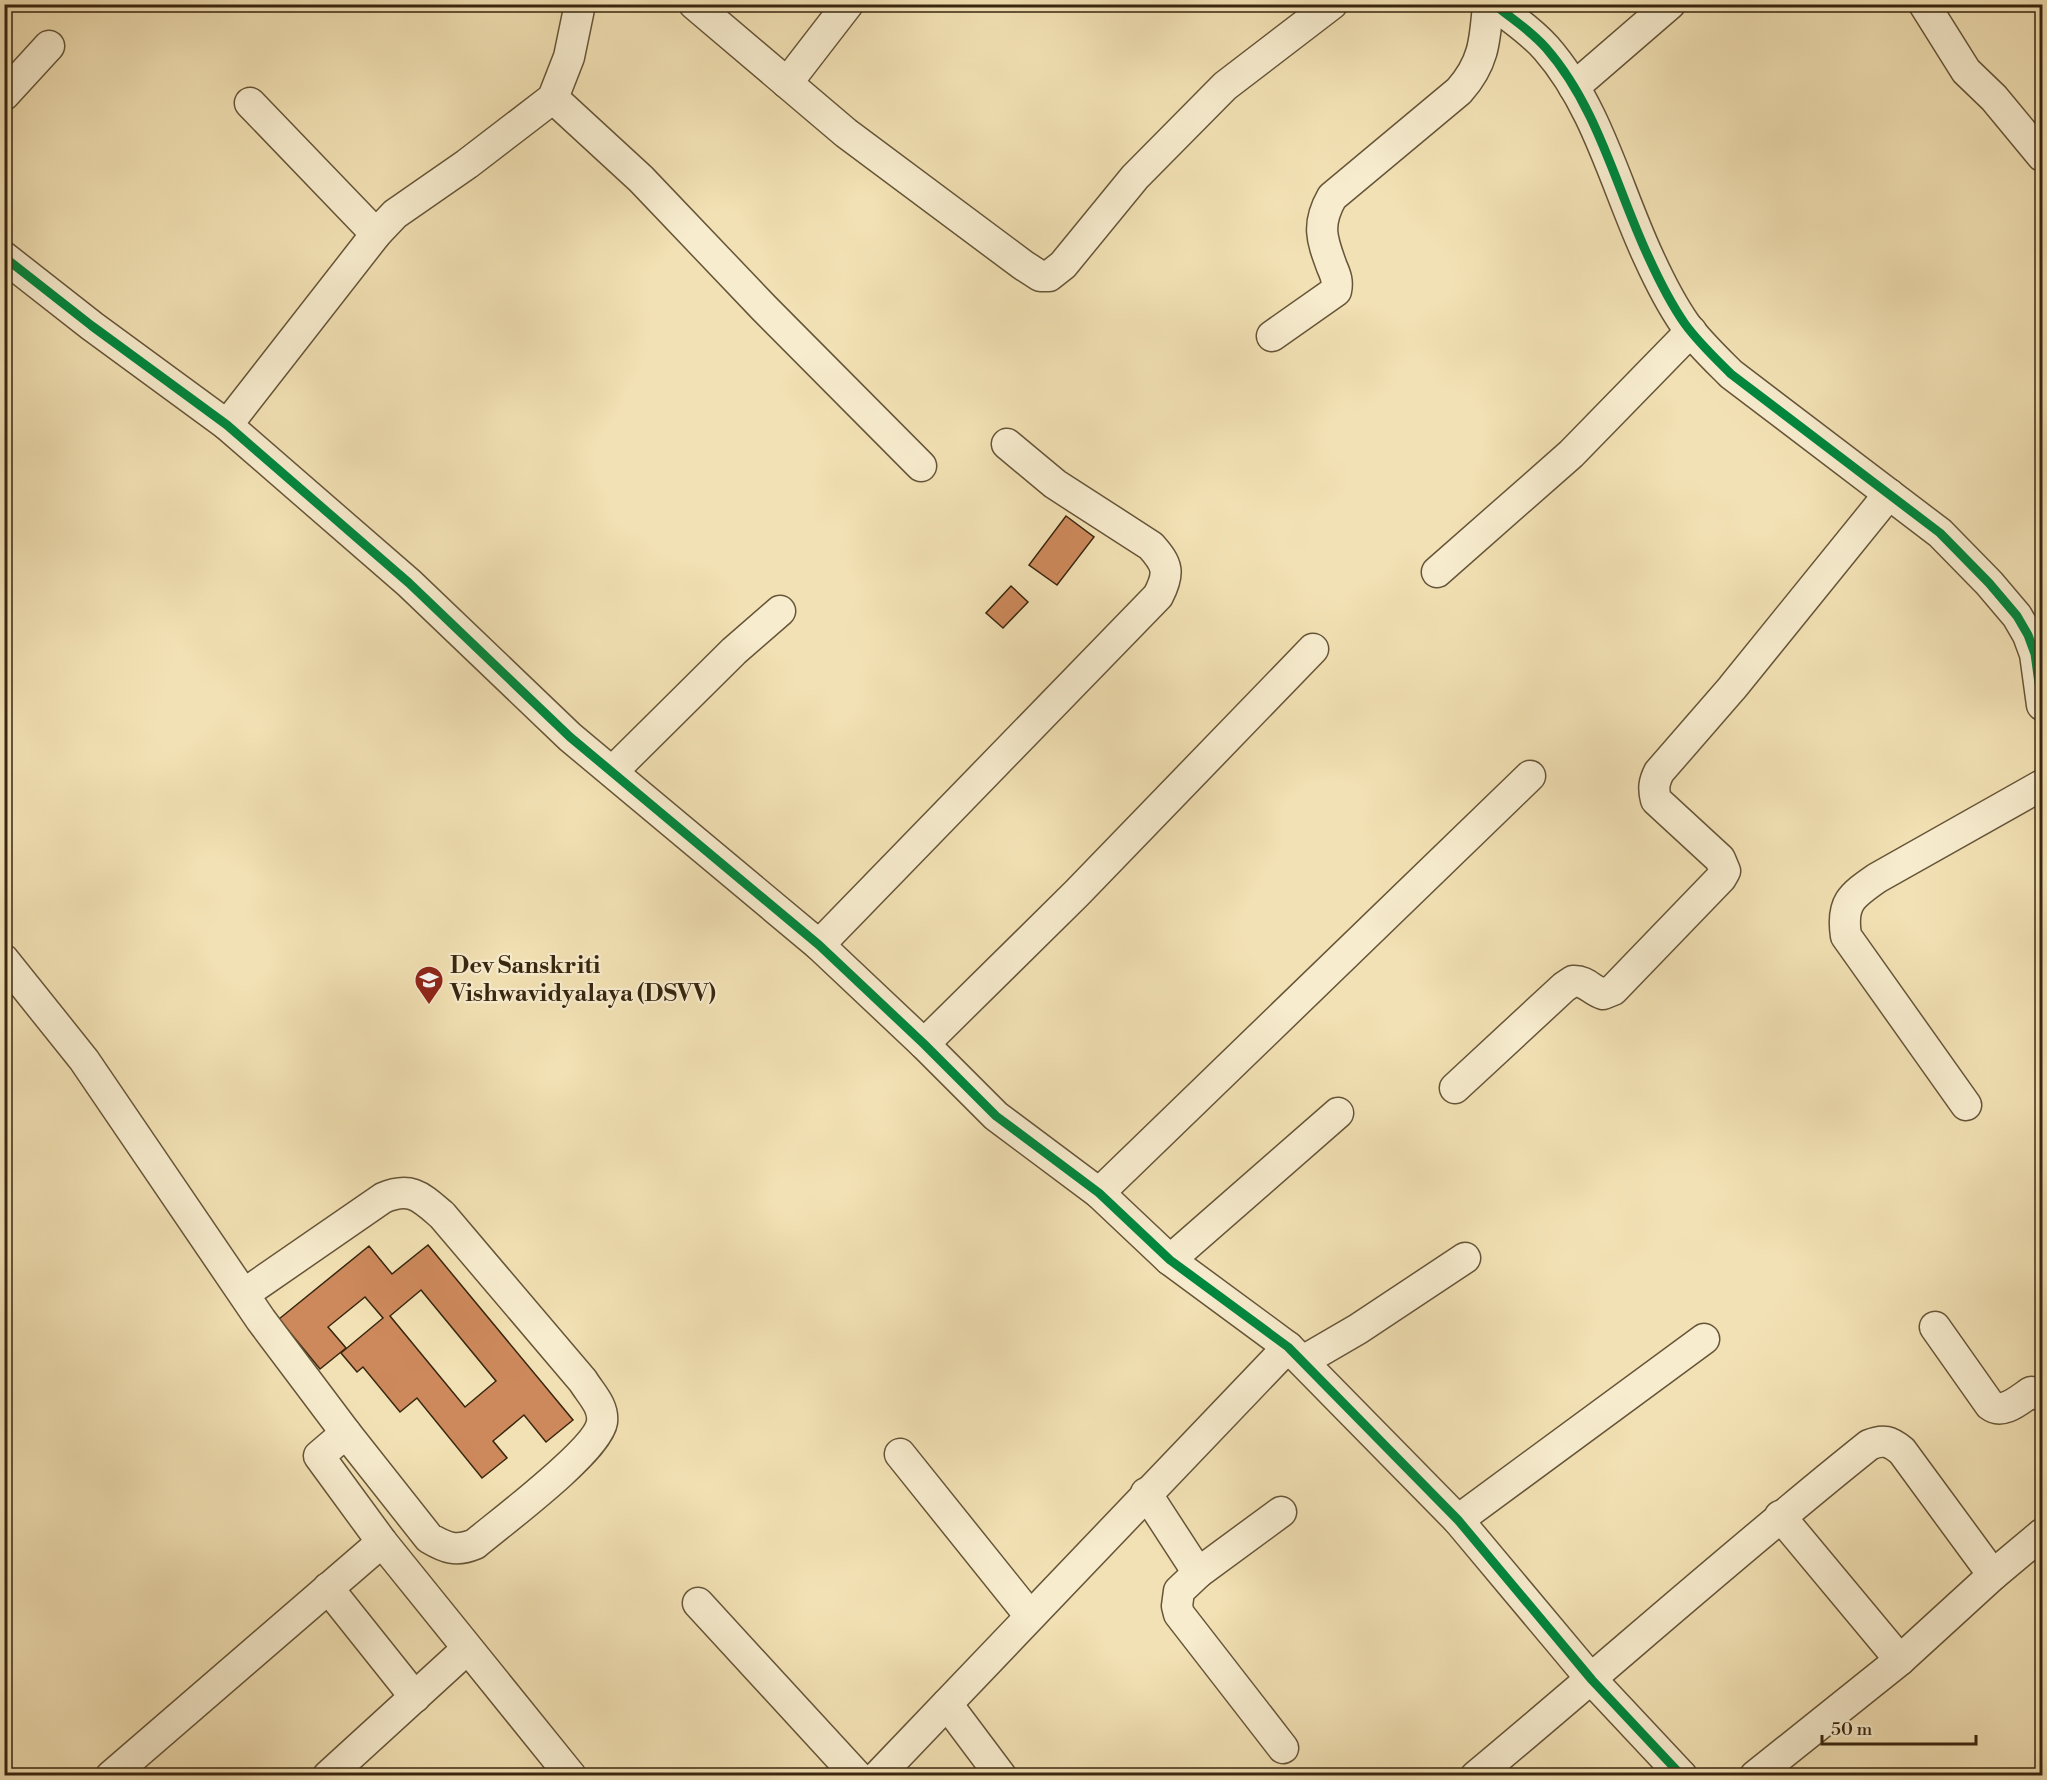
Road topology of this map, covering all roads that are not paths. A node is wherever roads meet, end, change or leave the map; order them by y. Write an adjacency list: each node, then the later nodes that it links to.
1 (580, 4): 13 (street)
2 (694, 4): 10 (street)
3 (848, 4): 10 (street)
4 (1332, 4): 10 (street)
5 (1488, 4): 19 (street)
6 (1494, 4): 11 (street)
7 (1670, 4): 11 (street)
8 (1924, 4): 15 (street)
9 (49, 46): 12 (street)
10 (787, 82)
11 (1574, 87): 18 (street)
12 (4, 94)
13 (553, 98): 16 (street); 22 (street)
14 (250, 103): 16 (street)
15 (2043, 156)
16 (376, 234): 20 (street)
17 (4, 257): 20 (street)
18 (1690, 331): 23 (street); 24 (street)
19 (1272, 336)
20 (227, 425): 28 (street)
21 (1007, 444): 31 (street)
22 (921, 466)
23 (1889, 494): 27 (street); 34 (street)
24 (1437, 572)
25 (780, 611): 28 (street)
26 (1313, 649): 33 (street)
27 (2043, 705)
28 (613, 771): 31 (street)
29 (1530, 776): 37 (street)
30 (2043, 785): 35 (street)
31 (819, 945): 33 (street)
32 (4, 960): 40 (street)
33 (924, 1044): 37 (street)
34 (1455, 1088)
35 (1966, 1105)
36 (1338, 1113): 39 (street)
37 (1099, 1193): 39 (street)
38 (1465, 1258): 43 (street)
39 (1170, 1260): 43 (street)
40 (244, 1294): 45 (street); 45 (street)
41 (1935, 1327): 44 (street)
42 (1704, 1339): 50 (street)
43 (1295, 1354): 47 (street); 50 (street)
44 (2043, 1396)
45 (346, 1433): 52 (street)
46 (900, 1454): 57 (street)
47 (1146, 1493): 53 (street); 57 (street)
48 (1281, 1512): 53 (street)
49 (1780, 1516): 54 (street); 59 (street); 60 (street)
50 (1458, 1520): 60 (street)
51 (2043, 1534): 54 (street)
52 (382, 1542): 55 (street); 58 (street)
53 (1198, 1573): 63 (street)
54 (1993, 1575): 59 (street)
55 (328, 1588): 61 (street); 64 (street)
56 (698, 1603): 67 (street)
57 (1030, 1616): 62 (street)
58 (467, 1648): 61 (street); 66 (street)
59 (1900, 1660): 72 (street)
60 (1592, 1680): 70 (street); 71 (street)
61 (415, 1697): 65 (street)
62 (947, 1704): 68 (street); 69 (street)
63 (1283, 1748)
64 (111, 1776)
65 (328, 1776)
66 (571, 1776)
67 (857, 1776)
68 (878, 1776)
69 (1000, 1776)
70 (1476, 1776)
71 (1682, 1776)
72 (1755, 1776)

